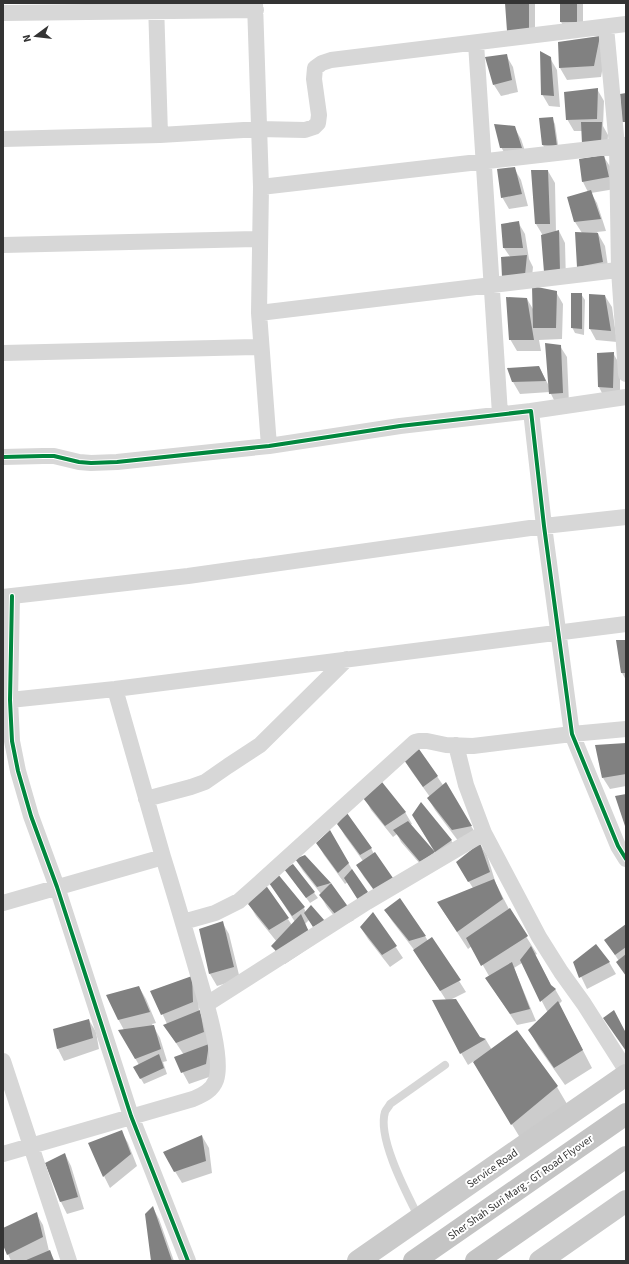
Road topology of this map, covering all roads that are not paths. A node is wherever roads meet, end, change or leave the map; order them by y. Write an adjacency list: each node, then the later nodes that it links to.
1 (255, 6): 2 (street); 7 (street)
2 (156, 7): 3 (street); 8 (street)
3 (3, 13)
4 (626, 24): 5 (street)
5 (606, 27): 6 (street); 10 (street)
6 (476, 43): 7 (street); 11 (street)
7 (259, 129): 8 (street); 12 (street)
8 (160, 135): 9 (street)
9 (3, 139)
10 (622, 145): 11 (street); 15 (street)
11 (483, 162): 12 (street); 16 (street)
12 (260, 187): 13 (street)
13 (260, 239): 14 (street); 17 (street)
14 (3, 245)
15 (622, 269): 16 (street); 20 (street)
16 (491, 286): 17 (street); 23 (street)
17 (259, 313): 18 (street)
18 (261, 347): 19 (street); 24 (street)
19 (3, 354)
20 (626, 374)
21 (626, 397): 22 (street)
22 (531, 411): 23 (street); 27 (street)
23 (500, 414): 24 (street)
24 (269, 446): 25 (street)
25 (3, 457)
26 (626, 517): 27 (street)
27 (544, 526): 28 (street); 30 (street)
28 (8, 596): 33 (street)
29 (626, 624): 30 (street)
30 (558, 633): 31 (street); 35 (street)
31 (347, 658): 32 (street); 37 (street)
32 (115, 689): 33 (street); 37 (street)
33 (10, 700): 41 (street)
34 (626, 729): 35 (street)
35 (572, 734): 36 (street); 40 (street)
36 (456, 746): 38 (street); 43 (street)
37 (146, 799): 39 (street)
38 (484, 834): 44 (street); 47 (street)
39 (162, 857): 41 (street); 43 (street)
40 (626, 859)
41 (57, 887): 42 (street); 50 (street)
42 (3, 902)
43 (183, 922): 44 (street)
44 (207, 1004): 50 (street)
45 (3, 1061): 51 (street)
46 (445, 1065): 55 (lane)
47 (626, 1070)
48 (626, 1075): 55 (main road, Service Road)
49 (626, 1114): 59 (highway, Sher Shah Suri Marg - GT Road Flyover)
50 (131, 1116): 51 (street); 57 (street)
51 (32, 1146): 52 (street); 56 (street)
52 (3, 1154)
53 (626, 1157): 60 (highway)
54 (626, 1201): 61 (main road)
55 (419, 1218): 58 (main road, Service Road)
56 (69, 1261)
57 (188, 1261)
58 (358, 1261)
59 (414, 1261)
60 (476, 1261)
61 (540, 1261)

